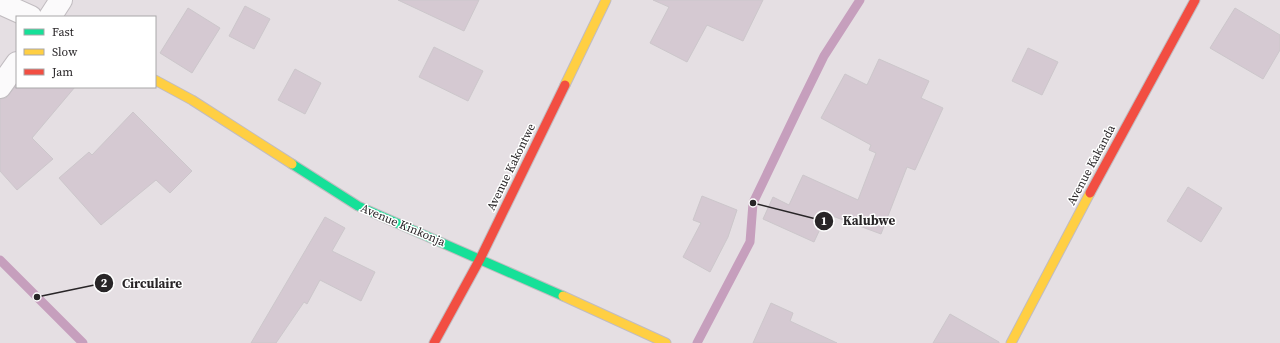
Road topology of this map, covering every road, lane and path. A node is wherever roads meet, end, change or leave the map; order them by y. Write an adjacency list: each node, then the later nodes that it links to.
1 (61, 0): 6 (street)
2 (606, 0): 10 (street, Avenue Kakontwe)
3 (1195, 0): 13 (street, Avenue Kakanda)
4 (0, 3): 5 (street)
5 (29, 16)
6 (51, 16)
7 (16, 64): 9 (street)
8 (156, 81): 10 (street, Avenue Kinkonja)
9 (0, 87)
10 (480, 259): 11 (street, Avenue Kakontwe); 12 (street, Avenue Kinkonja)
11 (434, 343)
12 (666, 343)
13 (1011, 343)

